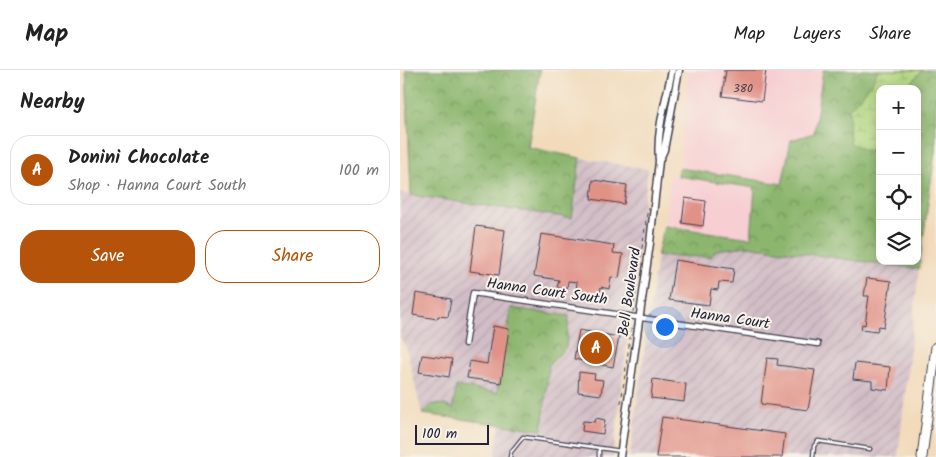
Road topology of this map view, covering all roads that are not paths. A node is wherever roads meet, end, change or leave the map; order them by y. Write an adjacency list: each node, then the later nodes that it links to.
1 (672, 70): 3 (main road, Bell Boulevard)
2 (680, 70): 3 (main road, Bell Boulevard)
3 (659, 161): 4 (main road, Bell Boulevard)
4 (639, 318): 5 (street, Hanna Court South); 6 (street, Hanna Court); 10 (main road, Bell Boulevard)
5 (466, 344)
6 (818, 344)
7 (936, 348): 14 (highway)
8 (599, 448): 10 (lane); 11 (lane); 12 (lane)
9 (870, 449): 13 (lane)
10 (621, 454)
11 (510, 457)
12 (599, 457)
13 (813, 457)
14 (922, 457)

